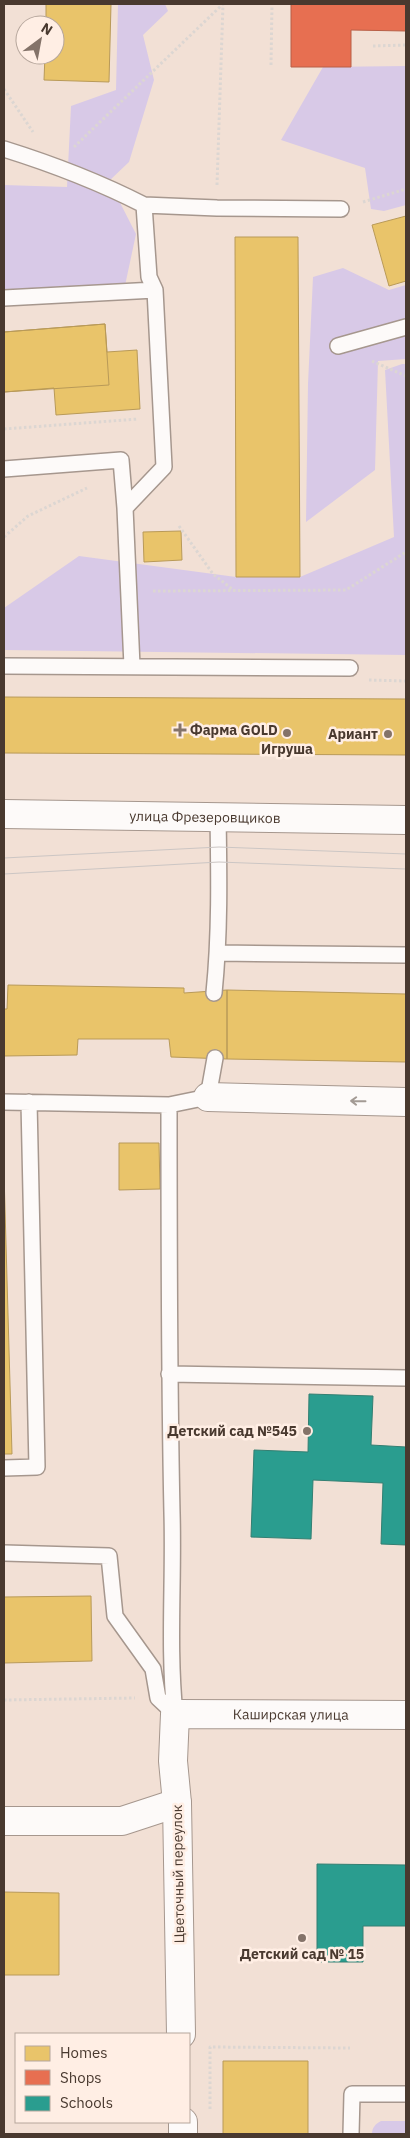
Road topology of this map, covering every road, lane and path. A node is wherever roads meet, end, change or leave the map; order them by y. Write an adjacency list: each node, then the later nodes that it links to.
1 (223, 4): 8 (path); 11 (path)
2 (272, 4): 5 (path)
3 (373, 46): 4 (path)
4 (406, 46)
5 (272, 65)
6 (4, 89): 8 (path)
7 (4, 149): 8 (lane)
8 (55, 165): 10 (lane)
9 (406, 189): 12 (path)
10 (144, 205): 11 (lane); 13 (lane)
11 (216, 208): 12 (lane)
12 (341, 209)
13 (155, 290): 14 (lane); 20 (lane)
14 (4, 298)
15 (406, 328): 16 (lane)
16 (338, 346)
17 (142, 419): 18 (path)
18 (4, 429)
19 (4, 469): 20 (lane)
20 (125, 508): 24 (lane)
21 (179, 526): 23 (path)
22 (406, 552): 23 (path)
23 (233, 589): 24 (path)
24 (129, 591): 26 (lane)
25 (4, 666): 26 (lane)
26 (132, 666): 27 (lane)
27 (350, 668)
28 (4, 814): 29 (street, улица Фрезеровщиков)
29 (218, 816): 30 (street, улица Фрезеровщиков); 31 (lane)
30 (406, 820)
31 (218, 954): 32 (lane); 33 (lane)
32 (406, 955)
33 (214, 992)
34 (215, 1058): 35 (lane)
35 (208, 1097): 38 (street, one-way to 35); 39 (lane)
36 (4, 1102): 37 (lane)
37 (30, 1102): 39 (lane); 42 (lane)
38 (406, 1102)
39 (169, 1105): 40 (lane)
40 (169, 1374): 41 (lane); 46 (lane)
41 (406, 1378)
42 (4, 1468)
43 (4, 1553): 46 (lane)
44 (138, 1692): 45 (path)
45 (4, 1700)
46 (175, 1714): 47 (street, Каширская улица); 48 (street, Цветочный переулок)
47 (406, 1715)
48 (177, 1803): 49 (street); 50 (street, Цветочный переулок)
49 (4, 1821)
50 (181, 2033)
51 (350, 2048): 53 (path)
52 (406, 2094): 54 (lane)
53 (210, 2115)
54 (352, 2134)

